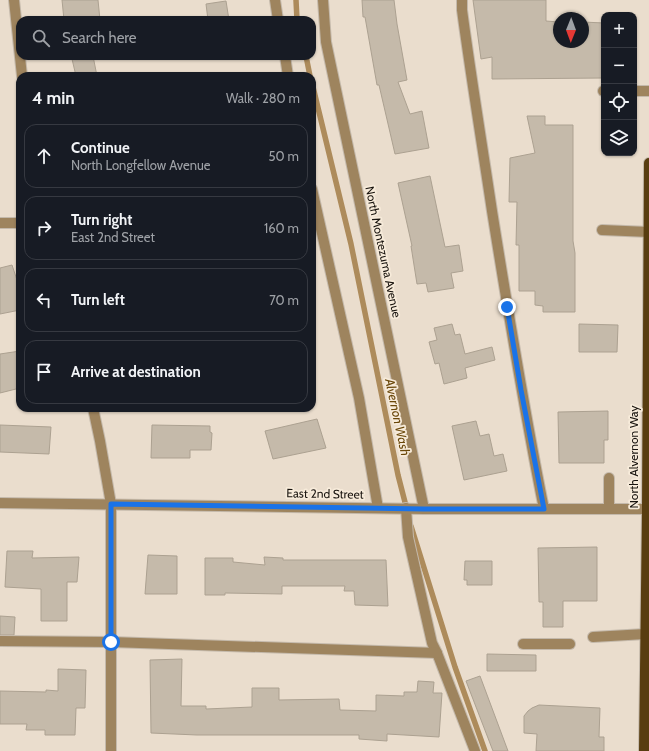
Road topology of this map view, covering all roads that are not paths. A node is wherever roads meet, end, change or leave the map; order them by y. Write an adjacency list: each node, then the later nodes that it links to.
1 (14, 0): 6 (street)
2 (275, 0): 5 (street)
3 (323, 0): 25 (street, North Montezuma Avenue)
4 (462, 0): 26 (street)
5 (277, 16)
6 (16, 19)
7 (20, 60): 9 (street)
8 (286, 60): 10 (street)
9 (22, 72)
10 (287, 72)
11 (637, 91): 12 (street)
12 (649, 91)
13 (649, 164): 18 (main road, North Alvernon Way)
14 (316, 208): 23 (street)
15 (0, 223): 16 (street)
16 (16, 223)
17 (602, 230): 18 (street)
18 (649, 232): 28 (main road, North Alvernon Way)
19 (94, 412): 22 (street)
20 (609, 478): 27 (street)
21 (0, 503): 22 (street, East 2nd Street)
22 (111, 504): 23 (street, East 2nd Street); 32 (street)
23 (378, 508): 24 (street, East 2nd Street)
24 (406, 508): 25 (street, East 2nd Street); 35 (street)
25 (424, 509): 26 (street, East 2nd Street)
26 (544, 509): 27 (street, East 2nd Street)
27 (609, 509): 28 (street, East 2nd Street)
28 (648, 509): 29 (main road, North Alvernon Way)
29 (645, 634): 30 (street); 38 (main road, North Alvernon Way)
30 (593, 636)
31 (0, 641): 32 (street)
32 (111, 642): 35 (street); 36 (street)
33 (523, 644): 34 (street)
34 (570, 644)
35 (437, 652): 37 (street)
36 (111, 751)
37 (475, 751)
38 (644, 751)

